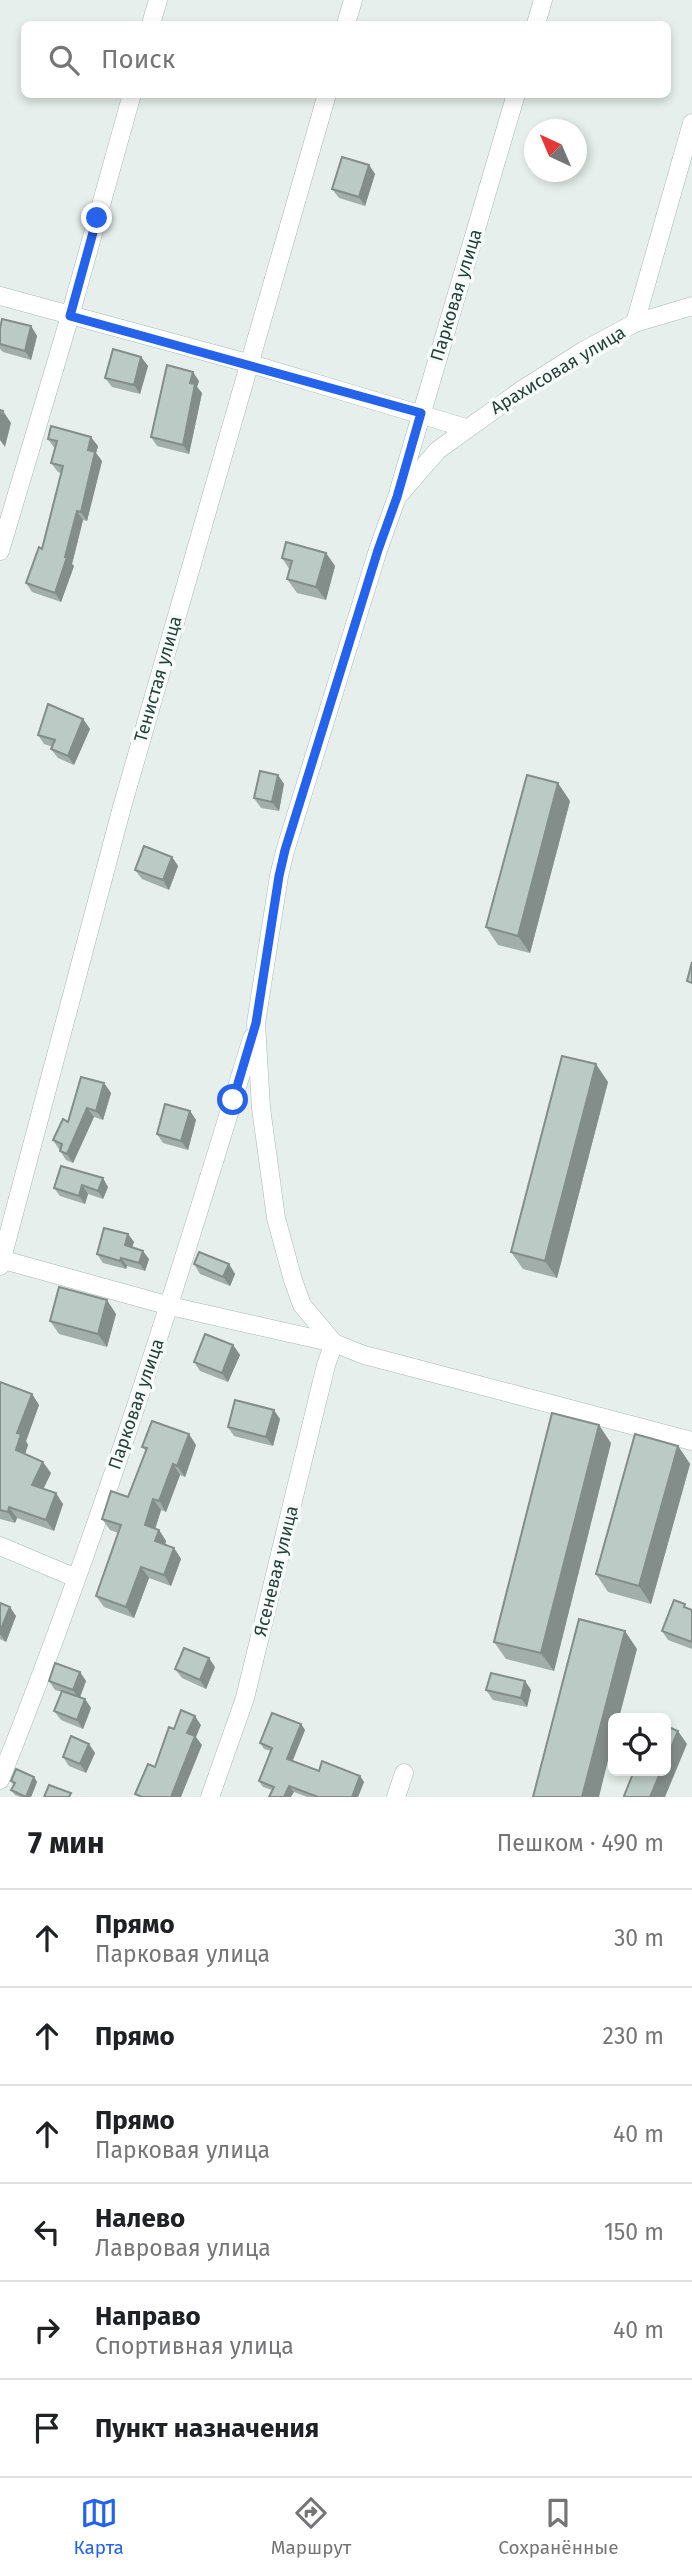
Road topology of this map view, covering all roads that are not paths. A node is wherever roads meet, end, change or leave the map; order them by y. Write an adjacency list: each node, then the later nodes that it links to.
1 (158, 0): 4 (street)
2 (353, 0): 5 (street)
3 (543, 0): 6 (street)
4 (152, 21)
5 (347, 21)
6 (537, 21)
7 (131, 98): 13 (street)
8 (326, 98): 15 (street, Тенистая улица)
9 (515, 98): 16 (street, Парковая улица)
10 (692, 123): 14 (street)
11 (0, 296): 13 (street)
12 (692, 306): 14 (street, Арахисовая улица)
13 (70, 316): 15 (street); 19 (street)
14 (635, 323): 17 (street, Арахисовая улица)
15 (251, 364): 16 (street); 21 (street, Тенистая улица)
16 (421, 413): 17 (street); 18 (street, Парковая улица)
17 (466, 428): 18 (street, Арахисовая улица)
18 (397, 497): 20 (street)
19 (0, 551)
20 (256, 1023): 22 (street, Парковая улица); 23 (street)
21 (1, 1261): 22 (street)
22 (170, 1306): 23 (street); 26 (street, Парковая улица)
23 (334, 1343): 24 (street); 29 (street, Ясеневая улица)
24 (692, 1441)
25 (0, 1546): 26 (street)
26 (76, 1578): 28 (street, Парковая улица)
27 (404, 1773): 30 (street)
28 (0, 1780)
29 (210, 1797)
30 (396, 1797)

